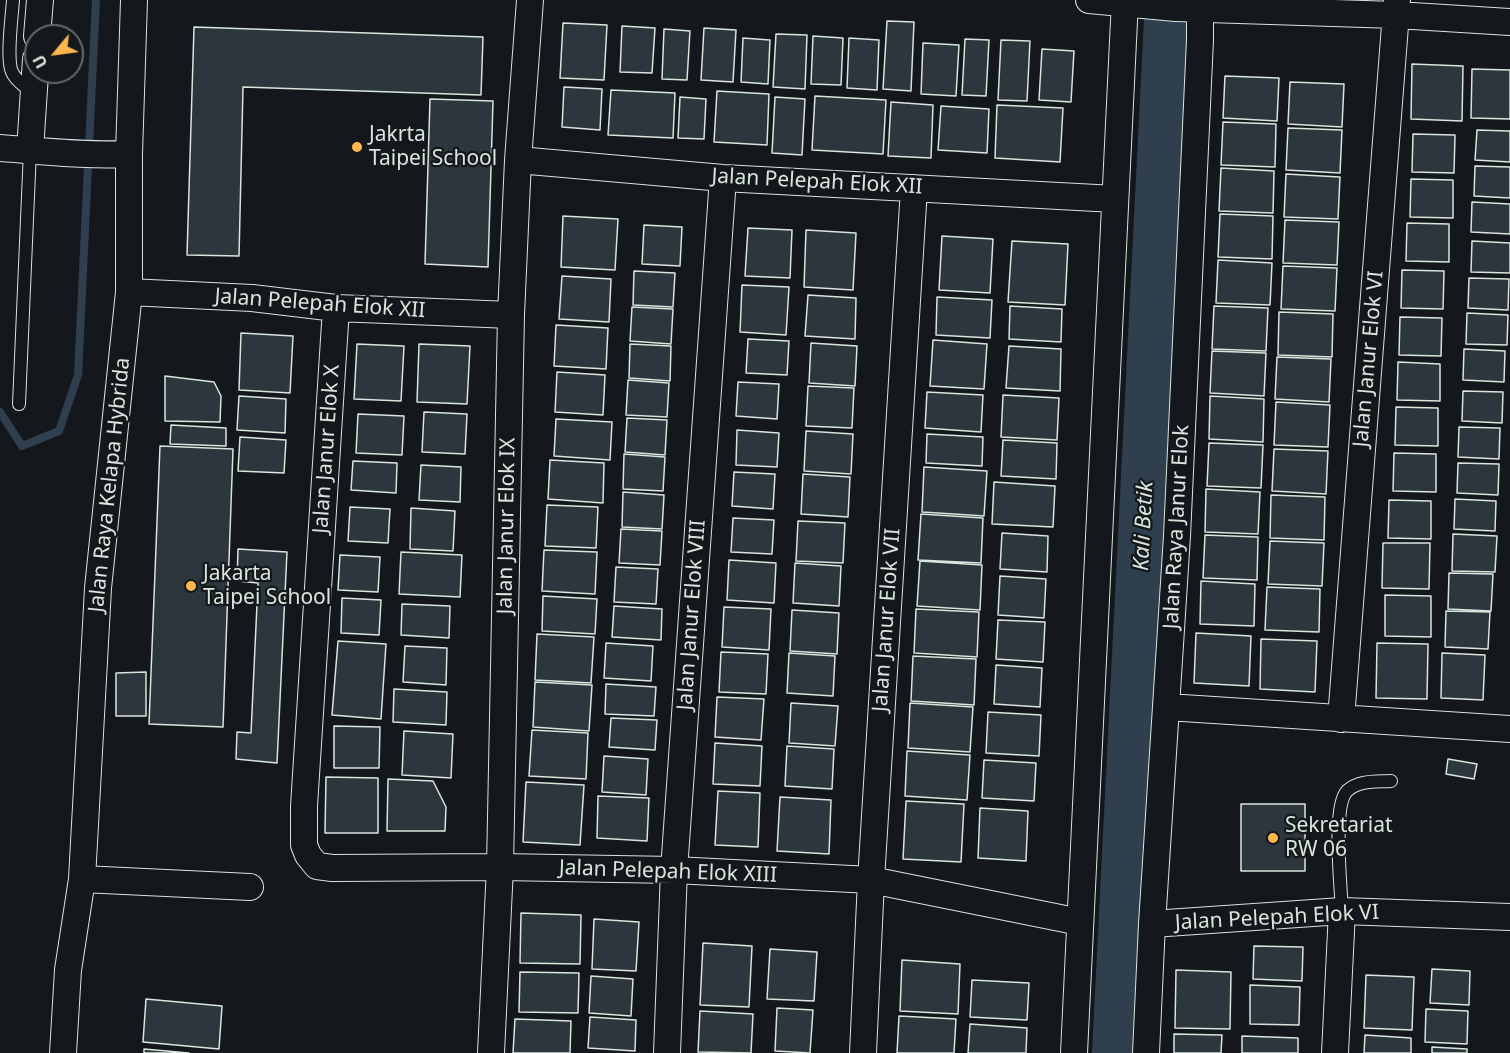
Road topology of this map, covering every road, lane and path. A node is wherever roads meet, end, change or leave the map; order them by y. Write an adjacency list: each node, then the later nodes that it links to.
1 (12, 0): 12 (lane)
2 (40, 0): 10 (street)
3 (134, 0): 15 (street, Jalan Raya Kelapa Hybrida)
4 (530, 0): 16 (street, Jalan Janur Elok IX)
5 (1089, 0): 6 (street)
6 (1128, 3): 7 (street); 19 (street)
7 (1192, 5): 8 (street); 24 (street, Jalan Raya Janur Elok)
8 (1396, 7): 9 (street); 25 (street, Jalan Janur Elok VI)
9 (1510, 22)
10 (39, 24)
11 (35, 84): 12 (street)
12 (34, 93): 14 (street)
13 (0, 148): 14 (street)
14 (41, 151): 15 (street); 23 (lane)
15 (119, 155): 20 (street, Jalan Raya Kelapa Hybrida)
16 (518, 160): 17 (street, Jalan Pelepah Elok XII); 22 (street, Jalan Janur Elok IX)
17 (723, 178): 18 (street, Jalan Pelepah Elok XII); 30 (street, Jalan Janur Elok VIII)
18 (914, 188): 19 (street, Jalan Pelepah Elok XII); 32 (street, Jalan Janur Elok VII)
19 (1115, 199): 36 (street)
20 (129, 292): 21 (street, Jalan Pelepah Elok XII); 31 (street, Jalan Raya Kelapa Hybrida)
21 (336, 308): 22 (street, Jalan Pelepah Elok XII); 28 (street, Jalan Janur Elok X)
22 (511, 315): 29 (street, Jalan Janur Elok IX)
23 (19, 404)
24 (1167, 707): 25 (street); 37 (street, Jalan Raya Janur Elok)
25 (1341, 719): 26 (street)
26 (1510, 729)
27 (1391, 781): 34 (lane)
28 (303, 806): 29 (street, Jalan Pelepah Elok XIII)
29 (500, 867): 30 (street, Jalan Pelepah Elok XIII); 39 (street, Jalan Janur Elok IX)
30 (674, 870): 32 (street, Jalan Pelepah Elok XIII); 40 (street, Jalan Janur Elok VIII)
31 (82, 879): 33 (street); 38 (street, Jalan Raya Kelapa Hybrida)
32 (871, 880): 36 (street, Jalan Pelepah Elok XIII); 41 (street, Jalan Janur Elok VII)
33 (250, 888)
34 (1342, 911): 35 (street, Jalan Pelepah Elok VI); 37 (street, Jalan Pelepah Elok VI); 44 (street)
35 (1510, 916)
36 (1080, 922): 42 (street)
37 (1152, 924): 43 (street, Jalan Raya Janur Elok)
38 (63, 1053)
39 (491, 1053)
40 (667, 1053)
41 (863, 1053)
42 (1074, 1053)
43 (1146, 1053)
44 (1335, 1053)

